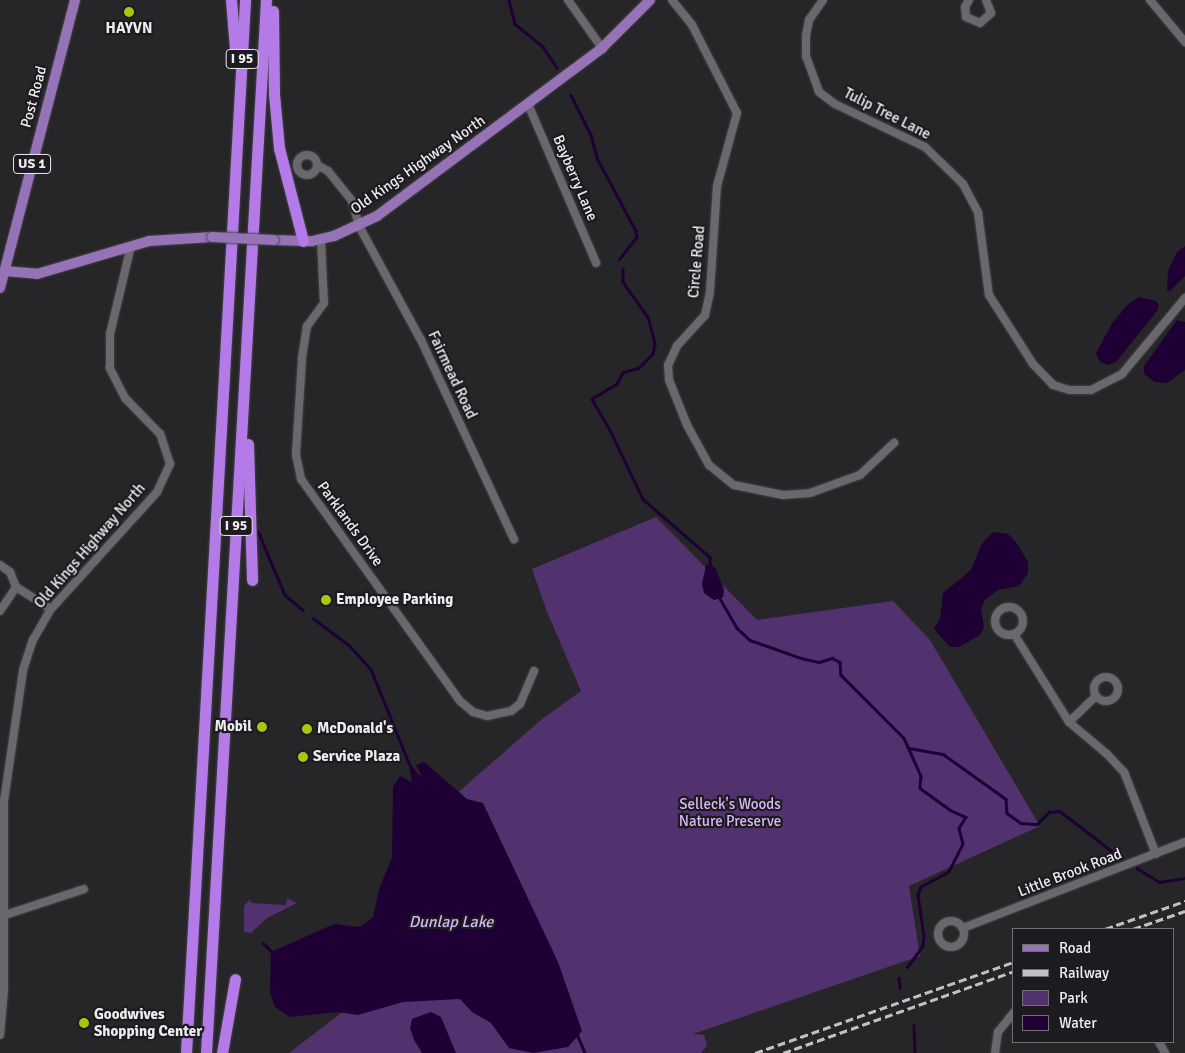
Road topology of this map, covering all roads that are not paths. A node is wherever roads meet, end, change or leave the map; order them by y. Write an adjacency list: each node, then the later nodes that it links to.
1 (75, 0): 23 (main road, Post Road / US 1)
2 (232, 0): 16 (highway)
3 (245, 0): 16 (highway, I 95)
4 (266, 0): 26 (highway, I 95)
5 (272, 0): 20 (highway)
6 (568, 0): 14 (street)
7 (650, 0): 14 (main road, Old Kings Highway North)
8 (672, 0): 27 (street, Circle Road)
9 (823, 0): 25 (street, Tulip Tree Lane)
10 (970, 0): 11 (street)
11 (986, 0)
12 (1150, 0): 13 (street)
13 (1185, 42)
14 (602, 48): 15 (main road, Old Kings Highway North)
15 (528, 104): 18 (main road, Old Kings Highway North); 22 (street, Bayberry Lane)
16 (239, 119): 46 (highway, I 95)
17 (318, 166): 18 (street, Fairmead Road)
18 (359, 226): 19 (main road, Old Kings Highway North); 28 (street, Fairmead Road)
19 (321, 240): 20 (main road, Old Kings Highway North); 35 (street, Parklands Drive)
20 (303, 241): 21 (main road, Old Kings Highway North, bridge)
21 (131, 246): 23 (main road, Old Kings Highway North); 32 (street, Old Kings Highway North)
22 (596, 263)
23 (5, 270): 24 (main road, Post Road / US 1)
24 (0, 288)
25 (1185, 298)
26 (248, 326): 30 (highway); 47 (highway, I 95)
27 (894, 443)
28 (514, 538)
29 (0, 565): 31 (street)
30 (252, 580)
31 (16, 587): 32 (street); 33 (street)
32 (51, 609): 41 (street, Old Kings Highway North)
33 (0, 611)
34 (1014, 634): 37 (street)
35 (534, 671)
36 (1096, 696): 37 (street)
37 (1069, 722): 39 (street)
38 (1185, 842): 39 (street, Little Brook Road)
39 (1156, 854): 42 (street, Little Brook Road)
40 (84, 889): 41 (street)
41 (3, 920): 45 (street, Old Kings Highway North)
42 (963, 928)
43 (235, 980): 48 (highway)
44 (1012, 1014): 49 (street)
45 (0, 1035)
46 (186, 1053)
47 (206, 1053)
48 (222, 1053)
49 (995, 1053)

